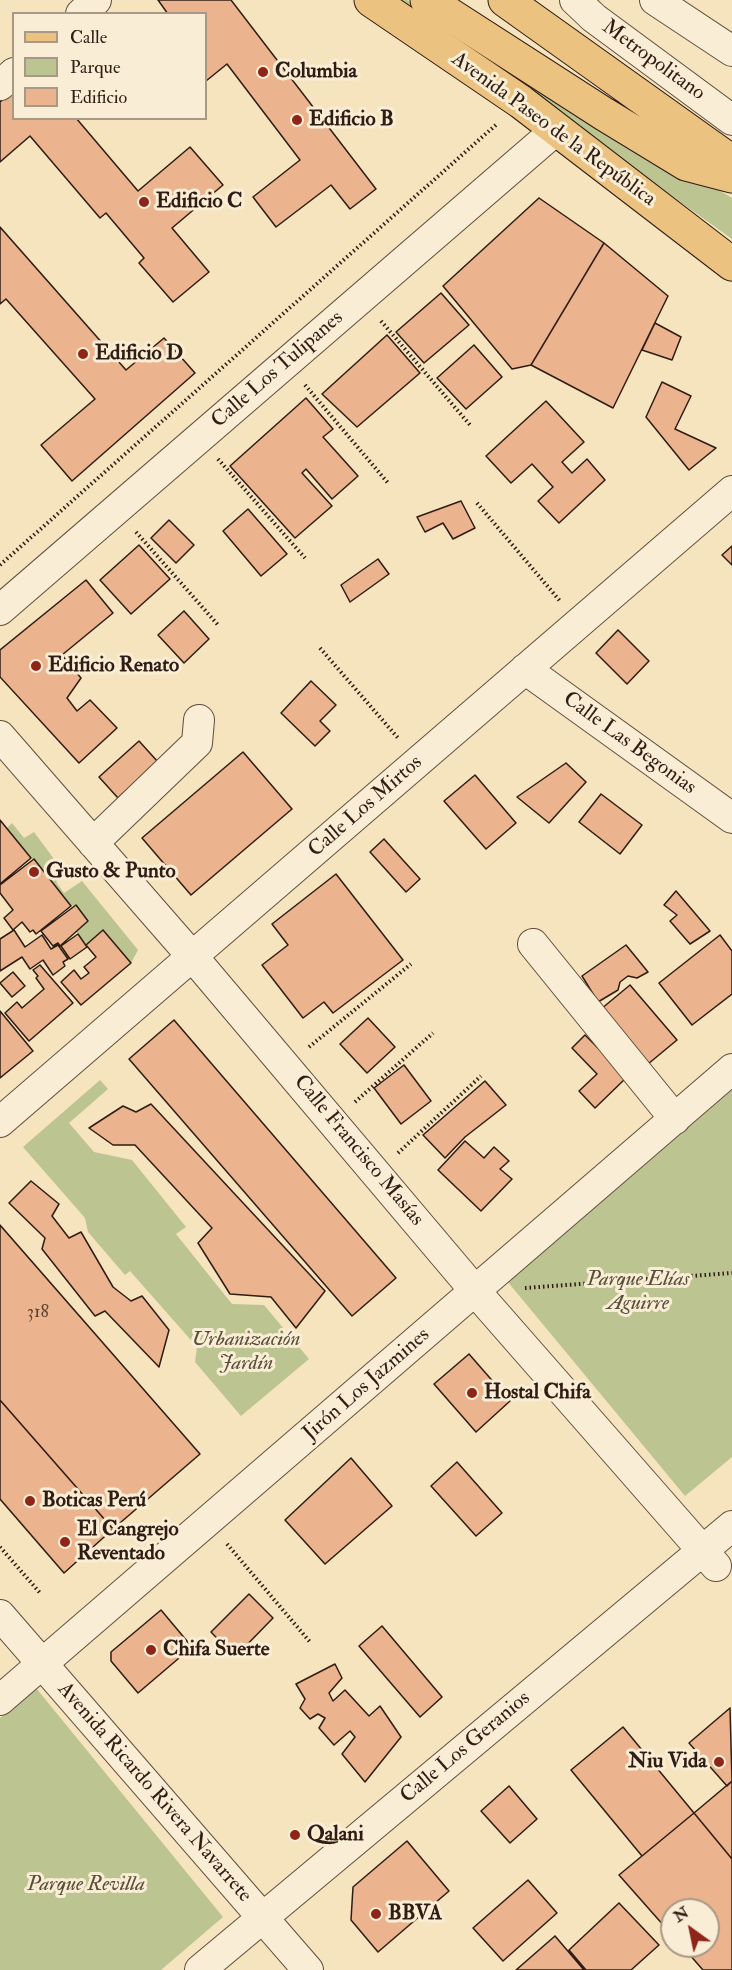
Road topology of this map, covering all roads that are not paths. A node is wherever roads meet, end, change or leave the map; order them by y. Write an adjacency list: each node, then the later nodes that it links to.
1 (96, 0): 7 (street)
2 (371, 0): 12 (main road, Avenida Paseo de la República)
3 (427, 0): 14 (main road)
4 (505, 0): 13 (main road)
5 (575, 0): 11 (street, Metropolitano)
6 (655, 0): 8 (street)
7 (83, 12)
8 (732, 51)
9 (12, 75): 10 (street)
10 (0, 85)
11 (732, 120)
12 (556, 130): 15 (main road, Avenida Paseo de la República); 17 (street, Calle Los Tulipanes)
13 (732, 162)
14 (732, 176)
15 (732, 264)
16 (732, 491): 18 (street, Calle Los Mirtos)
17 (0, 610)
18 (525, 669): 21 (street, Calle Las Begonias); 24 (street, Calle Los Mirtos)
19 (199, 720): 22 (street)
20 (0, 736): 22 (street, Calle Francisco Masías)
21 (732, 818)
22 (93, 843): 24 (street, Calle Francisco Masías)
23 (533, 944): 26 (street)
24 (192, 956): 27 (street, Calle Los Mirtos); 28 (street, Calle Francisco Masías)
25 (732, 1070): 26 (street, Jirón Los Jazmines)
26 (675, 1119): 28 (street, Jirón Los Jazmines)
27 (0, 1122)
28 (476, 1292): 30 (street, Calle Francisco Masías); 32 (street, Jirón Los Jazmines)
29 (732, 1526): 30 (street, Calle Los Geranios)
30 (710, 1558): 34 (street, Calle Los Geranios)
31 (0, 1615): 32 (street, Avenida Ricardo Rivera Navarrete)
32 (42, 1665): 33 (street, Jirón Los Jazmines); 34 (street, Avenida Ricardo Rivera Navarrete)
33 (0, 1700)
34 (263, 1917): 35 (street, Calle Los Geranios); 36 (street, Avenida Ricardo Rivera Navarrete)
35 (200, 1970)
36 (308, 1970)

